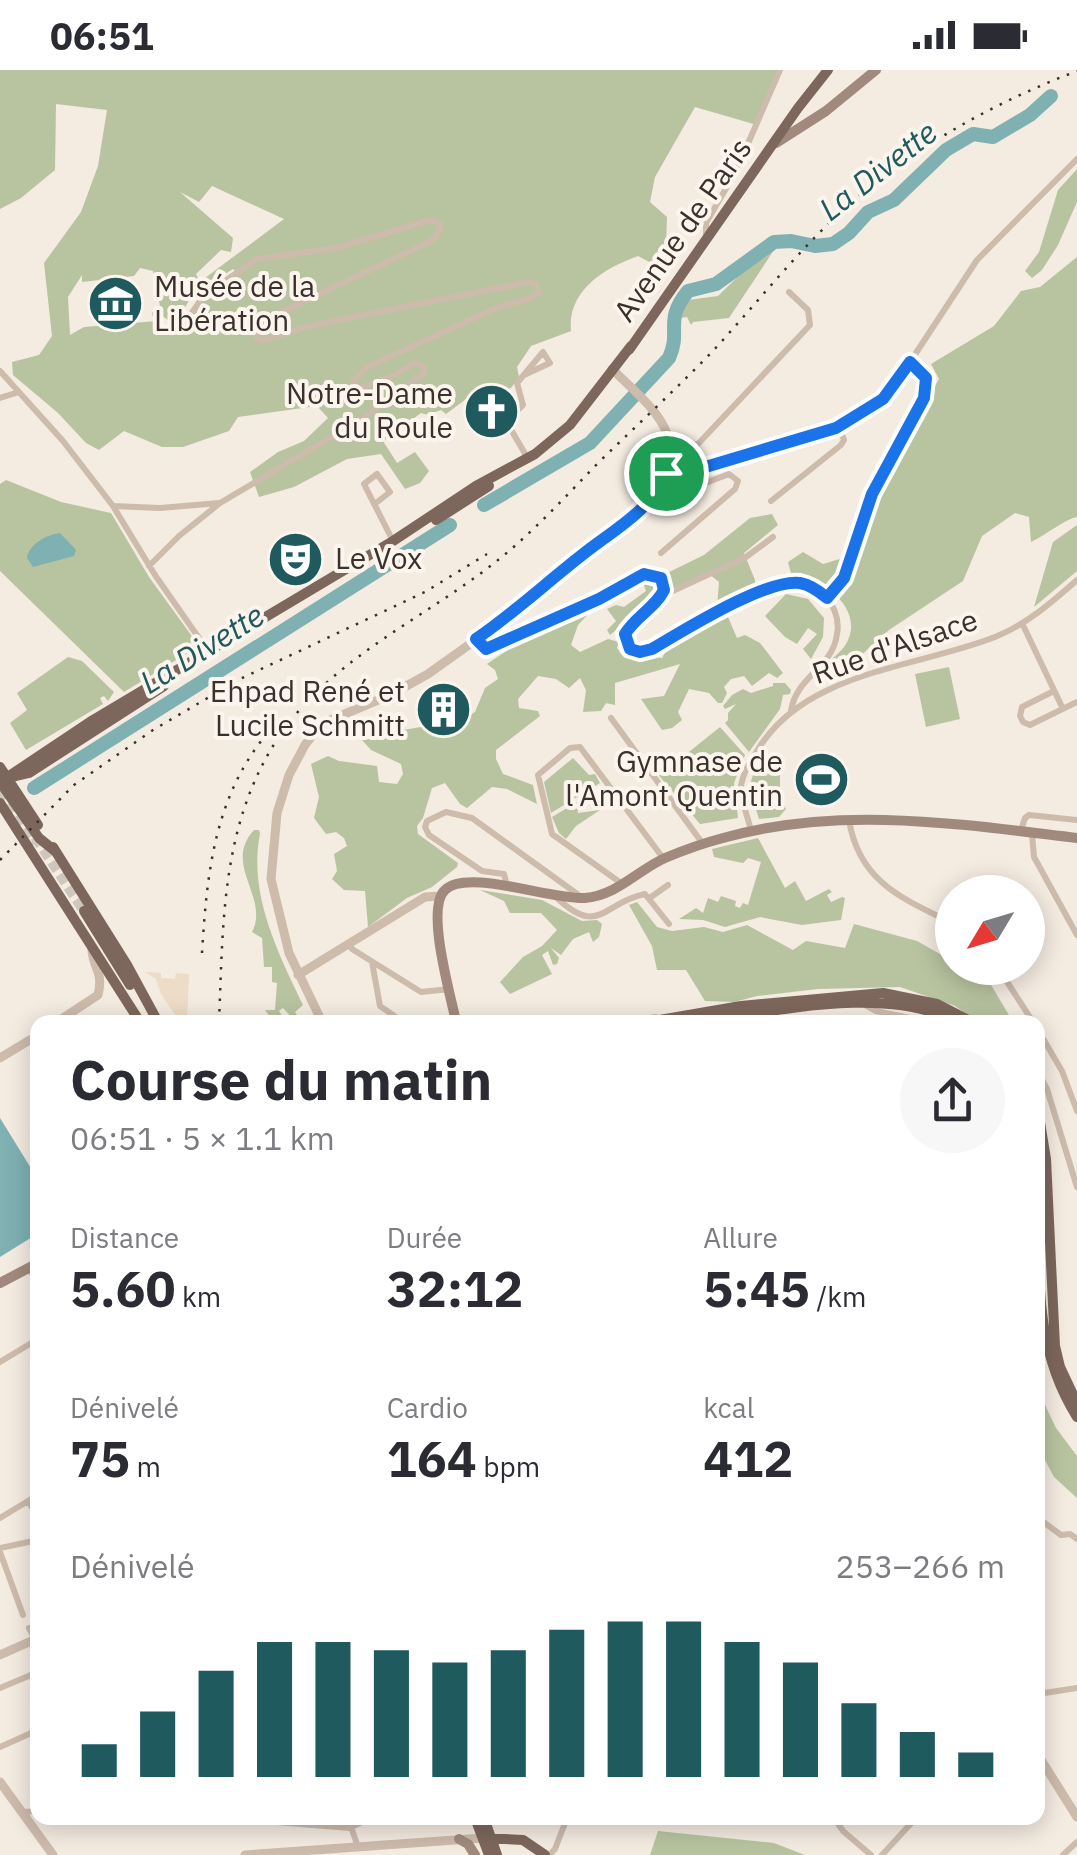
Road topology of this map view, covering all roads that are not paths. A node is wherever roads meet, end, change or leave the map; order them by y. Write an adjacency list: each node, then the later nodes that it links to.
1 (780, 70): 6 (street)
2 (876, 70): 4 (main road)
3 (824, 72): 4 (main road, Avenue de Paris)
4 (776, 143): 6 (main road, Avenue de Paris)
5 (1077, 160): 9 (street)
6 (706, 239): 11 (main road, Avenue de Paris)
7 (790, 292): 16 (street)
8 (155, 314): 21 (street)
9 (910, 362): 15 (street); 31 (street)
10 (0, 371): 13 (street)
11 (614, 371): 16 (street); 17 (main road, Avenue de Paris)
12 (524, 375): 17 (street)
13 (19, 392): 14 (street); 23 (street)
14 (0, 398)
15 (839, 426): 18 (street); 20 (street)
16 (672, 450): 18 (street)
17 (531, 456): 25 (main road, Avenue de Paris)
18 (666, 473): 19 (street)
19 (654, 497): 26 (street); 33 (street)
20 (771, 501)
21 (220, 503): 23 (street); 27 (street)
22 (376, 503): 22 (street); 25 (street)
23 (113, 506): 27 (street)
24 (773, 537): 30 (street)
25 (393, 540): 29 (main road, Avenue de Paris)
26 (661, 553)
27 (149, 566): 34 (street)
28 (1077, 580): 32 (street, Rue d'Alsace)
29 (320, 584): 34 (main road, Avenue de Paris); 41 (main road, Avenue de Paris)
30 (661, 596): 31 (street); 33 (street)
31 (827, 598): 38 (street)
32 (1022, 623): 35 (street); 38 (street, Rue d'Alsace)
33 (476, 639): 64 (street)
34 (208, 651): 41 (main road, Avenue de Paris)
35 (1054, 691): 37 (street); 37 (street)
36 (1077, 702): 37 (street)
37 (1063, 709)
38 (792, 711): 45 (street, Rue d'Alsace)
39 (611, 718): 48 (street)
40 (0, 767): 41 (main road)
41 (7, 783): 49 (main road); 49 (main road)
42 (0, 804): 62 (main road)
43 (849, 819): 45 (main road); 46 (main road); 58 (street)
44 (1077, 820): 46 (street)
45 (750, 831): 48 (main road)
46 (1026, 832): 47 (main road); 60 (street)
47 (1077, 838)
48 (702, 844): 50 (main road)
49 (55, 851): 72 (main road)
50 (663, 858): 51 (main road); 51 (street)
51 (622, 884): 57 (main road)
52 (668, 885): 56 (street)
53 (507, 888): 54 (main road); 55 (main road); 57 (street)
54 (440, 896): 61 (street); 67 (main road)
55 (555, 896): 56 (street); 57 (main road)
56 (650, 897): 59 (street)
57 (582, 898)
58 (935, 915)
59 (669, 924)
60 (1077, 935)
61 (349, 944): 63 (street); 64 (street)
62 (92, 950): 65 (main road); 69 (street)
63 (372, 961): 67 (street); 74 (street)
64 (298, 975): 73 (street)
65 (114, 980): 70 (main road); 71 (main road)
66 (1009, 985): 81 (street)
67 (450, 989): 75 (main road)
68 (864, 1004): 77 (main road); 78 (street); 79 (main road)
69 (68, 1015)
70 (136, 1015)
71 (152, 1015)
72 (153, 1015)
73 (318, 1015)
74 (393, 1015)
75 (455, 1015)
76 (686, 1015): 80 (main road)
77 (754, 1015)
78 (896, 1015)
79 (938, 1015)
80 (958, 1015)
81 (1028, 1015)
82 (30, 1040): 84 (street)
83 (1045, 1042): 86 (street)
84 (0, 1058)
85 (1045, 1087): 88 (street)
86 (1077, 1111)
87 (1045, 1154): 94 (main road)
88 (1077, 1187)
89 (30, 1267): 90 (main road)
90 (0, 1283)
91 (1045, 1337): 95 (main road)
92 (30, 1343): 93 (street)
93 (0, 1362)
94 (1077, 1402)
95 (1077, 1417)
96 (28, 1501): 97 (street); 98 (street)
97 (30, 1504)
98 (0, 1518)
99 (1045, 1523): 100 (street)
100 (1077, 1539)
101 (30, 1542): 102 (street)
102 (0, 1550): 103 (street)
103 (23, 1615)
104 (30, 1644): 105 (street)
105 (0, 1656)
106 (30, 1675): 107 (street)
107 (0, 1688)
108 (1077, 1688): 109 (street)
109 (1045, 1693)
110 (30, 1734): 111 (street)
111 (0, 1747)
112 (1045, 1766): 116 (street)
113 (0, 1782): 114 (street)
114 (22, 1812): 115 (street); 117 (street)
115 (30, 1812)
116 (1077, 1817)
117 (30, 1823)
118 (31, 1825): 132 (street)
119 (342, 1825): 125 (street)
120 (349, 1825): 125 (street)
121 (356, 1825): 125 (street)
122 (564, 1825): 138 (street)
123 (839, 1825): 139 (street)
124 (910, 1825): 140 (street)
125 (350, 1828): 130 (street)
126 (487, 1828): 127 (street); 128 (main road); 134 (main road); 135 (main road); 136 (main road)
127 (459, 1839): 131 (street); 134 (main road)
128 (523, 1840): 137 (main road); 138 (main road)
129 (1077, 1842): 141 (street)
130 (359, 1848): 131 (street); 133 (street)
131 (399, 1850)
132 (53, 1855)
133 (245, 1855)
134 (475, 1855)
135 (488, 1855)
136 (497, 1855)
137 (528, 1855)
138 (547, 1855)
139 (870, 1855)
140 (882, 1855)
141 (1063, 1855)

